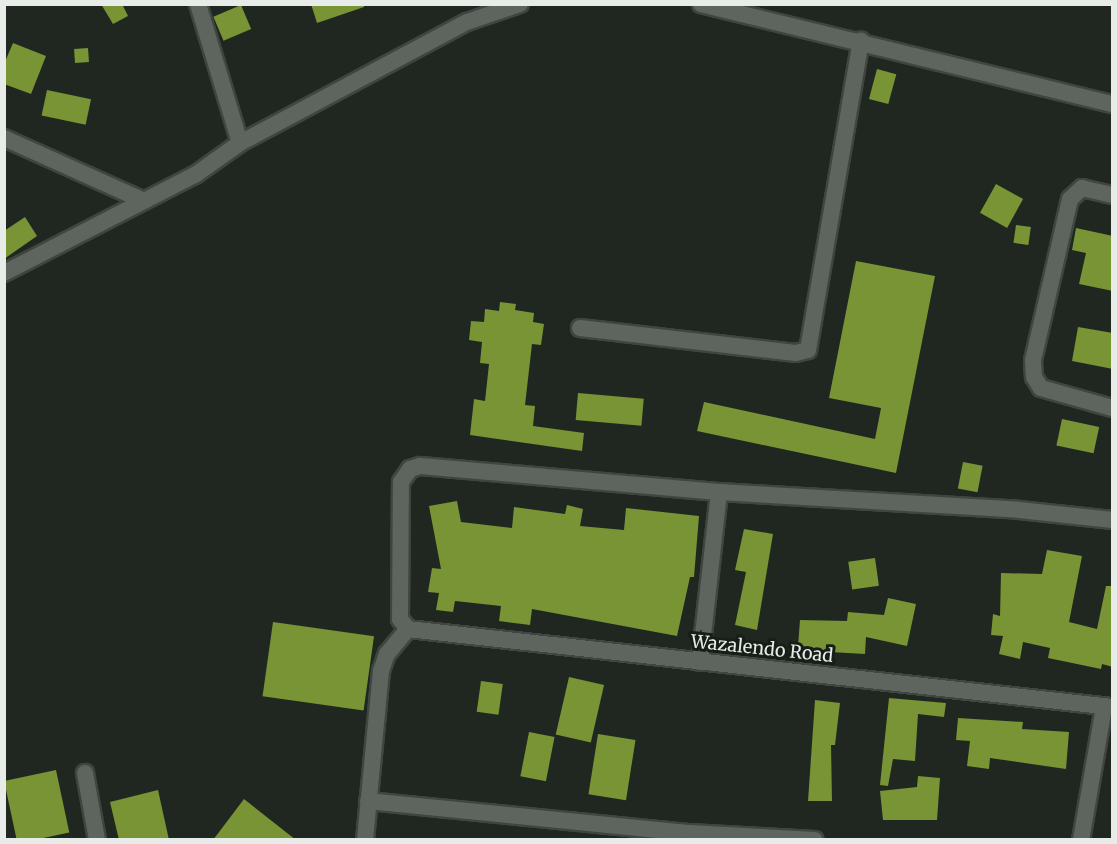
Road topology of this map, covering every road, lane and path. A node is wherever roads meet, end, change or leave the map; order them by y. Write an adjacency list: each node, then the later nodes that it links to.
1 (198, 4): 7 (street)
2 (520, 4): 7 (street)
3 (701, 4): 4 (street)
4 (861, 42): 5 (street); 11 (street)
5 (1113, 104)
6 (4, 138): 9 (street)
7 (240, 143): 9 (street)
8 (1113, 195): 12 (street)
9 (142, 200): 10 (street)
10 (4, 273)
11 (580, 328)
12 (1113, 408)
13 (719, 492): 14 (street); 15 (street); 16 (street)
14 (1113, 520)
15 (408, 628): 16 (street, Wazalendo Road); 19 (street)
16 (700, 662): 17 (street, Wazalendo Road)
17 (1108, 707): 24 (street)
18 (85, 773): 21 (street)
19 (368, 801): 20 (street); 22 (street)
20 (690, 836): 23 (street)
21 (97, 840)
22 (365, 840)
23 (815, 840)
24 (1081, 840)

